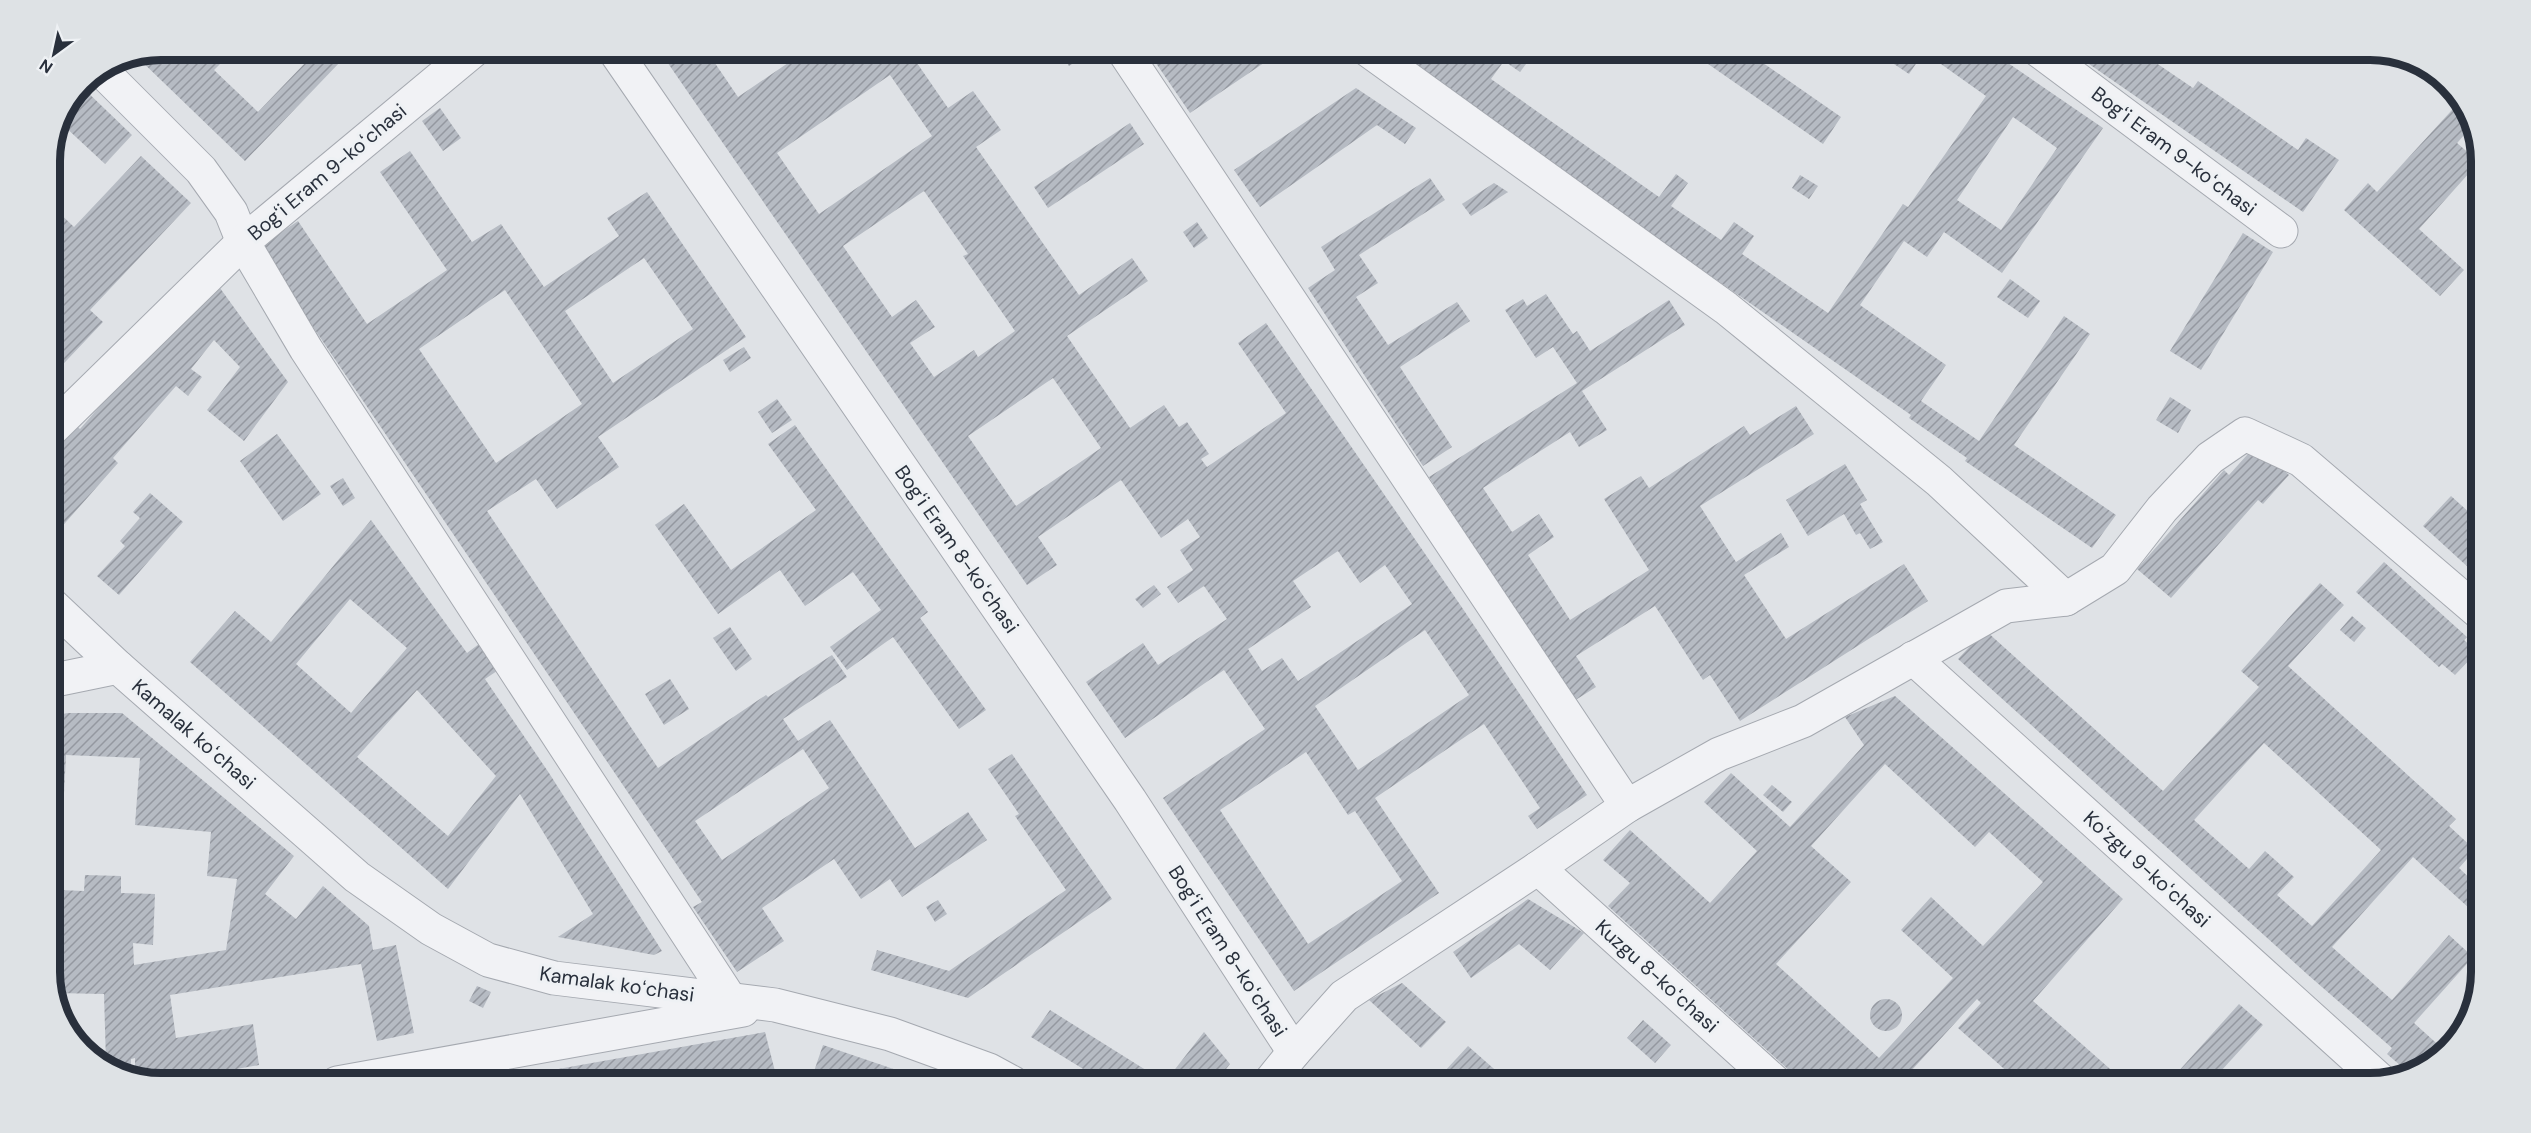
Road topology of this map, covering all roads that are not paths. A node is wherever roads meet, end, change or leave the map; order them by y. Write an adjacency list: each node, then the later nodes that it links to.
1 (462, 60): 8 (street, Bogʻi Eram 9-koʻchasi)
2 (621, 60): 20 (street, Bogʻi Eram 8-koʻchasi)
3 (1131, 60): 16 (street)
4 (1382, 60): 10 (street)
5 (2060, 60): 7 (street, Bogʻi Eram 9-koʻchasi)
6 (107, 76): 8 (street, Bogʻi Eram 9-koʻchasi)
7 (2281, 231)
8 (243, 242): 9 (street); 18 (street)
9 (60, 421)
10 (2066, 599): 11 (street); 13 (street)
11 (2471, 605)
12 (60, 612): 14 (street, Kamalak koʻchasi)
13 (1913, 658): 16 (street); 25 (street, Koʻzgu 9-koʻchasi)
14 (118, 667): 15 (street); 18 (street, Kamalak koʻchasi)
15 (60, 679)
16 (1627, 806): 17 (street)
17 (1538, 868): 20 (street); 24 (street, Kuzgu 8-koʻchasi)
18 (730, 999): 19 (street, Kamalak koʻchasi)
19 (775, 1005): 21 (street); 22 (street, Kamalak koʻchasi)
20 (1294, 1052): 23 (street)
21 (393, 1073)
22 (995, 1073)
23 (1277, 1073)
24 (1765, 1073)
25 (2372, 1073)

